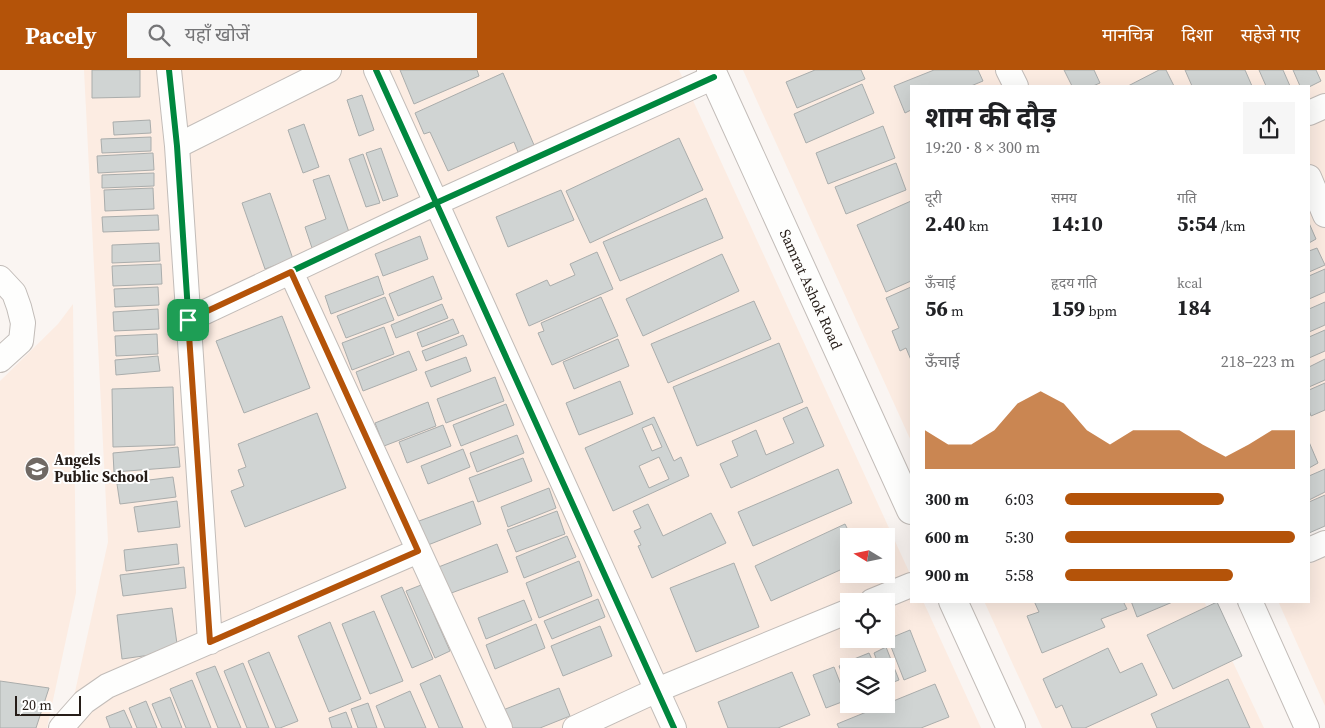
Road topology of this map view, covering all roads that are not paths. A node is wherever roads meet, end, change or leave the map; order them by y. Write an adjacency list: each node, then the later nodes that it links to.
1 (169, 70): 9 (street)
2 (329, 70): 9 (street)
3 (376, 70): 11 (street)
4 (1008, 70): 6 (street)
5 (712, 73): 11 (street); 17 (street, Samrat Ashok Road)
6 (1016, 85)
7 (1325, 106): 8 (street)
8 (1310, 113)
9 (177, 146): 15 (street)
10 (1310, 179): 12 (street)
11 (436, 203): 13 (street); 27 (street)
12 (1325, 214)
13 (291, 272): 15 (street); 20 (street)
14 (0, 278): 16 (street)
15 (188, 320): 26 (street)
16 (0, 360)
17 (910, 508)
18 (1325, 543): 19 (street)
19 (1310, 550)
20 (418, 551): 26 (street); 29 (street)
21 (910, 585): 22 (street)
22 (892, 593)
23 (954, 603): 32 (street)
24 (1251, 603): 33 (street)
25 (840, 615): 27 (street)
26 (210, 642): 28 (street)
27 (657, 690): 30 (street); 31 (street)
28 (61, 728)
29 (500, 728)
30 (575, 728)
31 (674, 728)
32 (1011, 728)
33 (1307, 728)

